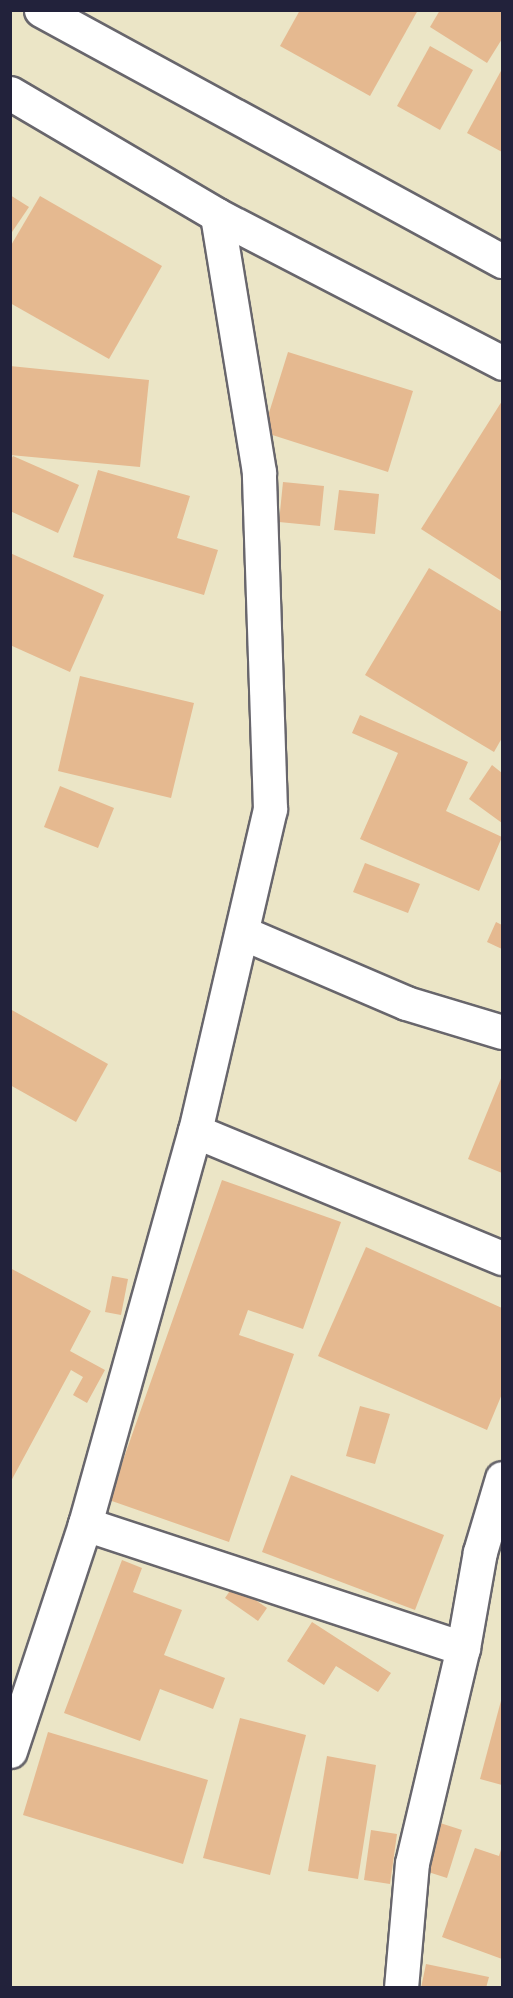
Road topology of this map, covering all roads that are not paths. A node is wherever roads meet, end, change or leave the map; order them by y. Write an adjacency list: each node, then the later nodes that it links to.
1 (41, 10): 2 (street)
2 (77, 19): 5 (street)
3 (10, 93): 4 (street)
4 (217, 215): 6 (street); 7 (street)
5 (502, 261)
6 (502, 363)
7 (243, 933): 8 (street); 9 (street)
8 (502, 1032)
9 (195, 1131): 10 (street); 12 (street)
10 (502, 1258)
11 (502, 1478): 13 (street)
12 (85, 1524): 13 (street); 14 (street)
13 (463, 1648): 15 (street)
14 (10, 1751)
15 (400, 1988)

